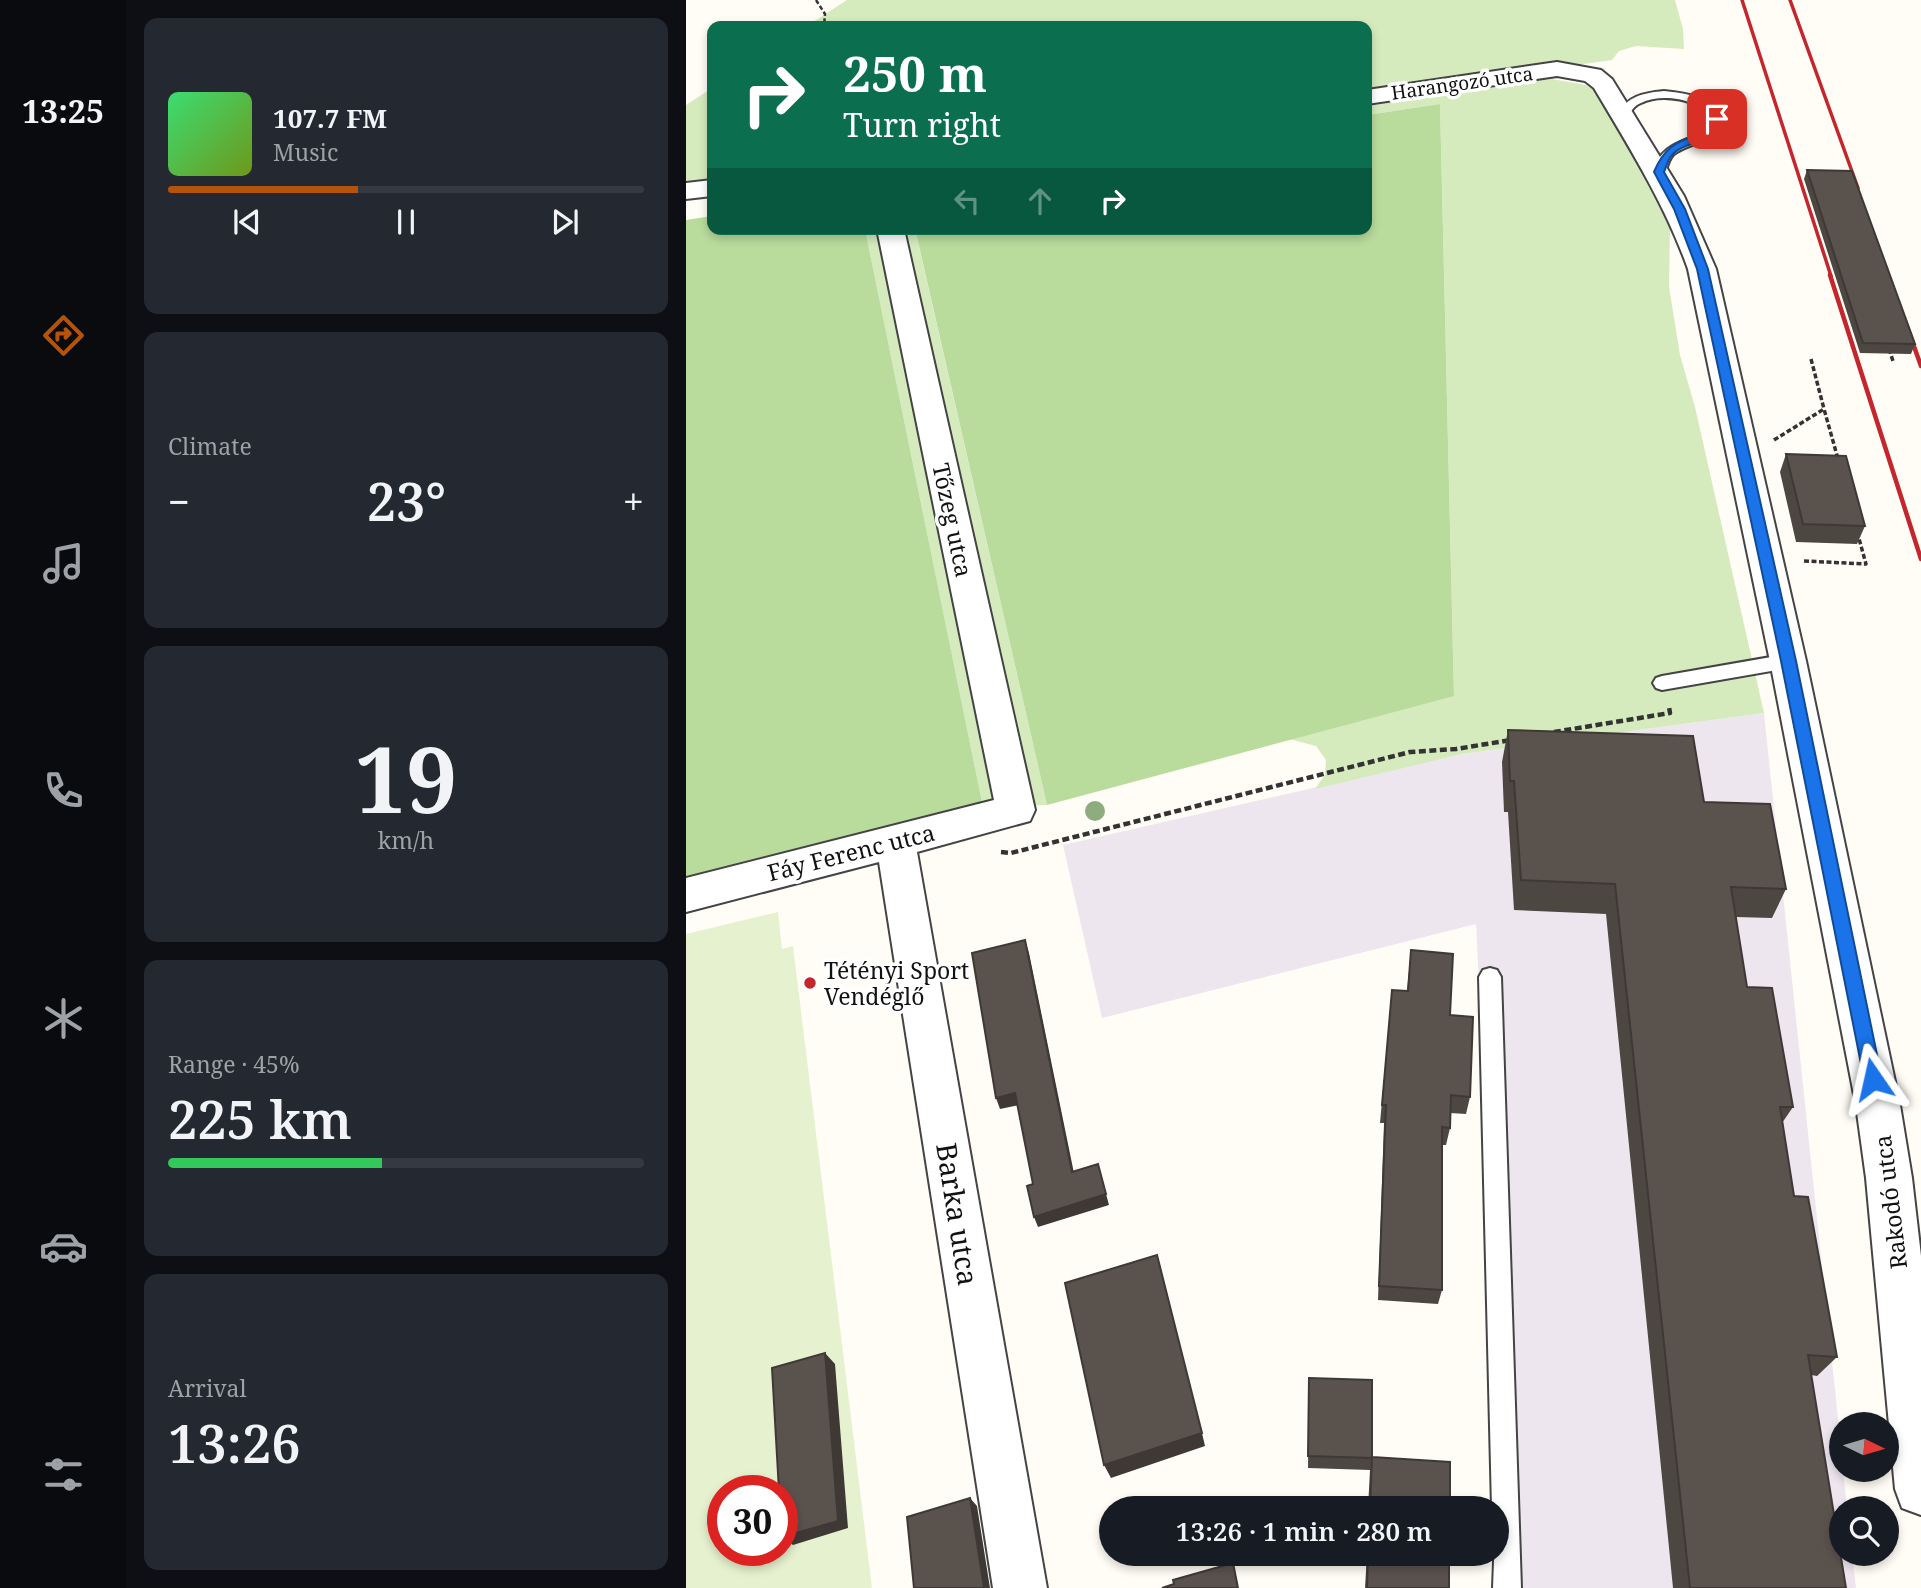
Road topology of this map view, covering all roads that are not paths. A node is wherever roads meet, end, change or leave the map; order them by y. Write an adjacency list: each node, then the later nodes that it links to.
1 (1557, 69): 2 (street, Harangozó utca); 3 (street, Rakodó utca)
2 (1372, 96)
3 (1622, 116): 4 (street, Rakodó utca); 4 (lane)
4 (1659, 172): 8 (street, Rakodó utca)
5 (707, 189): 6 (street)
6 (686, 191)
7 (891, 235): 10 (street, Tőzeg utca)
8 (1788, 661): 9 (lane); 14 (street, Rakodó utca)
9 (1662, 683)
10 (1016, 810): 11 (street, Fáy Ferenc utca)
11 (895, 841): 12 (street, Fáy Ferenc utca); 15 (street, Barka utca)
12 (686, 895)
13 (1490, 977): 16 (lane)
14 (1921, 1489)
15 (1020, 1588)
16 (1507, 1588)

